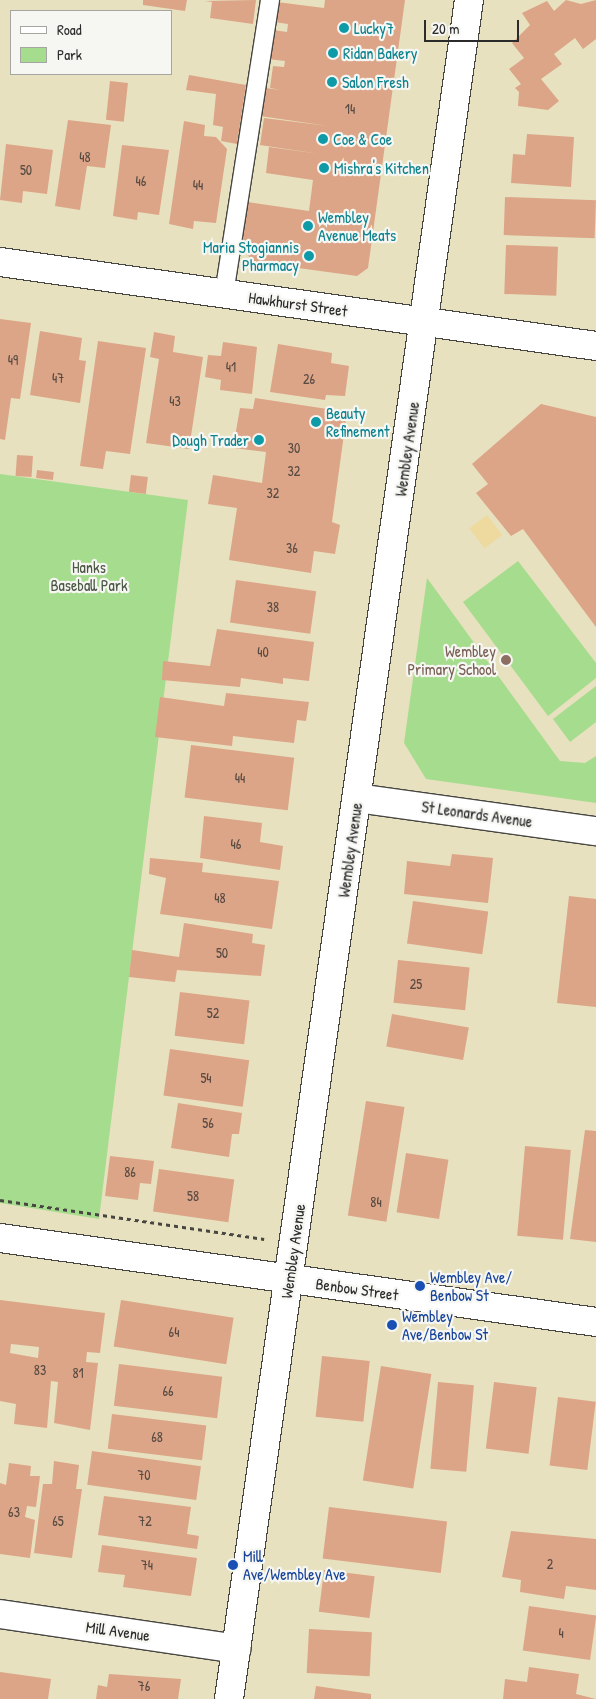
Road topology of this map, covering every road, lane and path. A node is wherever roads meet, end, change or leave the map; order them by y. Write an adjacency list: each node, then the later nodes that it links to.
1 (270, 0): 4 (lane)
2 (469, 0): 5 (street, Wembley Avenue)
3 (0, 262): 4 (street, Hawkhurst Street)
4 (224, 294): 5 (street, Hawkhurst Street)
5 (425, 322): 6 (street, Hawkhurst Street); 7 (street, Wembley Avenue)
6 (596, 346)
7 (357, 798): 8 (street, St Leonards Avenue); 11 (street, Wembley Avenue)
8 (596, 832)
9 (0, 1200): 11 (path)
10 (0, 1238): 12 (street, Benbow Street)
11 (294, 1244): 12 (street, Wembley Avenue)
12 (288, 1280): 13 (street, Benbow Street); 15 (street, Wembley Avenue)
13 (596, 1322)
14 (0, 1614): 15 (street, Mill Avenue)
15 (236, 1649): 16 (street, Wembley Avenue)
16 (229, 1699)

